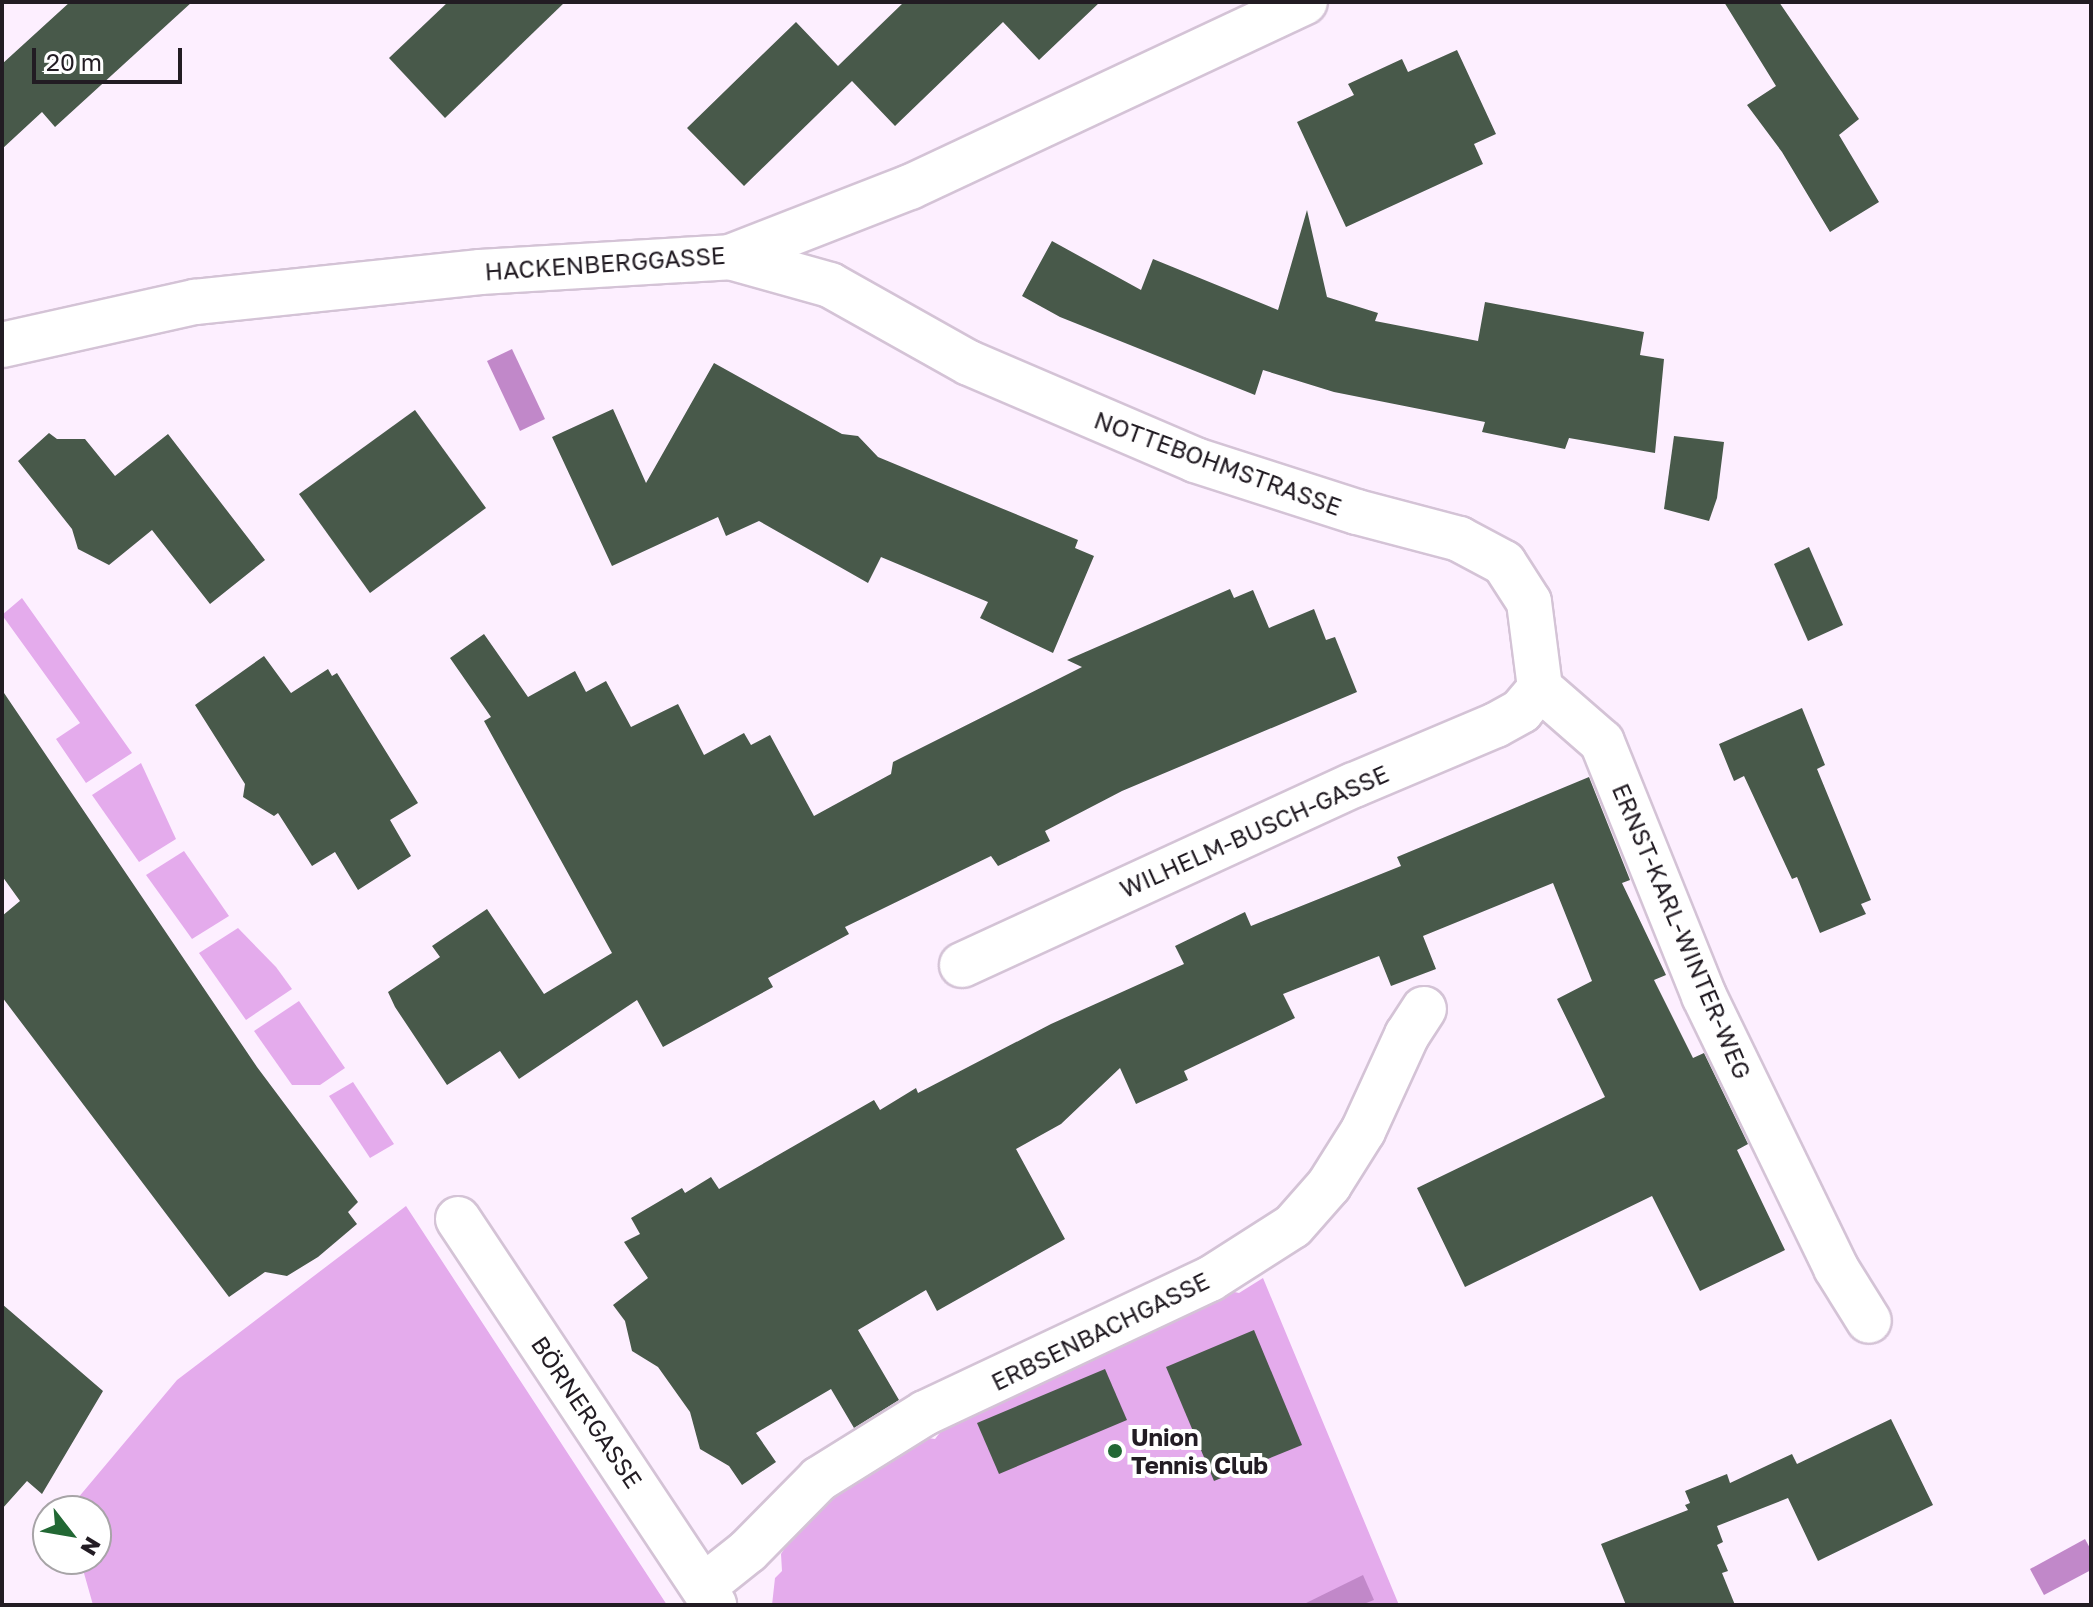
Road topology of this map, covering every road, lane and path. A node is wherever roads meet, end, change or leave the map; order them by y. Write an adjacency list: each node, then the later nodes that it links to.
1 (1305, 2): 2 (street, HACKENBERGGASSE)
2 (730, 257): 3 (street, HACKENBERGGASSE); 4 (street, NOTTEBOHMSTRASSE)
3 (2, 345)
4 (1540, 688): 5 (street, WILHELM-BUSCH-GASSE); 8 (street, ERNST-KARL-WINTER-WEG)
5 (962, 965)
6 (1424, 1009): 9 (street, ERBSENBACHGASSE)
7 (458, 1219): 9 (street, BÖRNERGASSE)
8 (1869, 1321)
9 (709, 1596)

